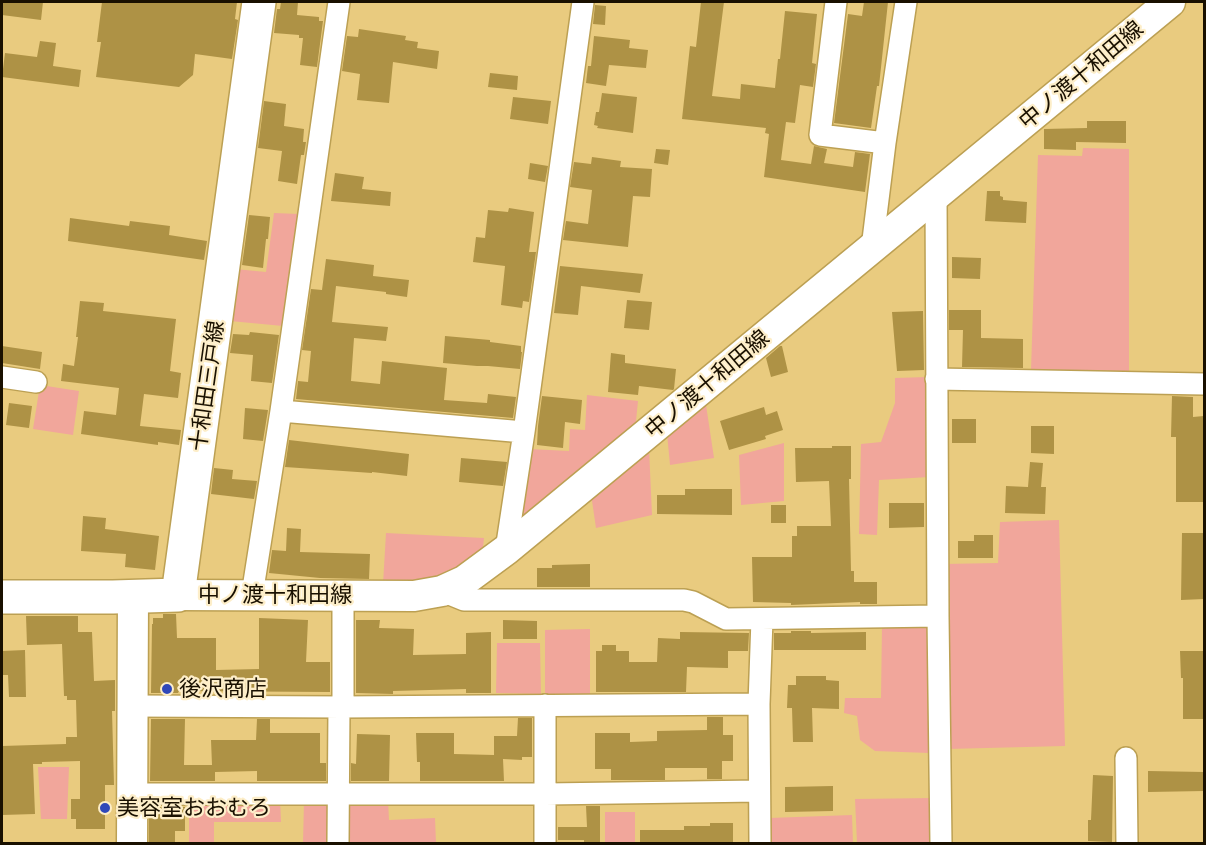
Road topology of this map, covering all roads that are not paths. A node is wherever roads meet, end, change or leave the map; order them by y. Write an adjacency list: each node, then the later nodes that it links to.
1 (260, 2): 18 (main road, 十和田三戸線)
2 (339, 2): 14 (street)
3 (583, 2): 15 (street)
4 (836, 2): 7 (street)
5 (906, 2): 7 (street)
6 (1170, 2): 8 (main road, 中ノ渡十和田線)
7 (885, 143): 9 (street)
8 (936, 195): 9 (main road, 中ノ渡十和田線); 11 (street)
9 (872, 248): 16 (main road, 中ノ渡十和田線)
10 (2, 377): 12 (street)
11 (936, 379): 13 (street); 23 (street)
12 (36, 382)
13 (1204, 384)
14 (281, 411): 15 (street); 20 (street)
15 (524, 432): 16 (street)
16 (506, 550): 17 (main road, 中ノ渡十和田線)
17 (442, 591): 21 (main road, 中ノ渡十和田線); 24 (street)
18 (178, 595): 19 (main road); 20 (main road, 中ノ渡十和田線)
19 (133, 596): 22 (main road); 27 (main road)
20 (252, 596): 21 (main road, 中ノ渡十和田線)
21 (343, 596): 28 (street)
22 (2, 597)
23 (938, 616): 24 (street); 38 (street)
24 (762, 619): 25 (street)
25 (759, 704): 26 (street); 30 (street)
26 (545, 705): 28 (street); 33 (street)
27 (132, 706): 28 (street); 31 (main road)
28 (341, 707): 32 (street)
29 (1126, 758): 39 (street)
30 (759, 791): 33 (street); 37 (street)
31 (132, 794): 32 (street); 34 (main road)
32 (338, 794): 33 (street); 35 (street)
33 (546, 794): 36 (street)
34 (132, 843)
35 (338, 843)
36 (545, 843)
37 (760, 843)
38 (941, 843)
39 (1127, 843)

